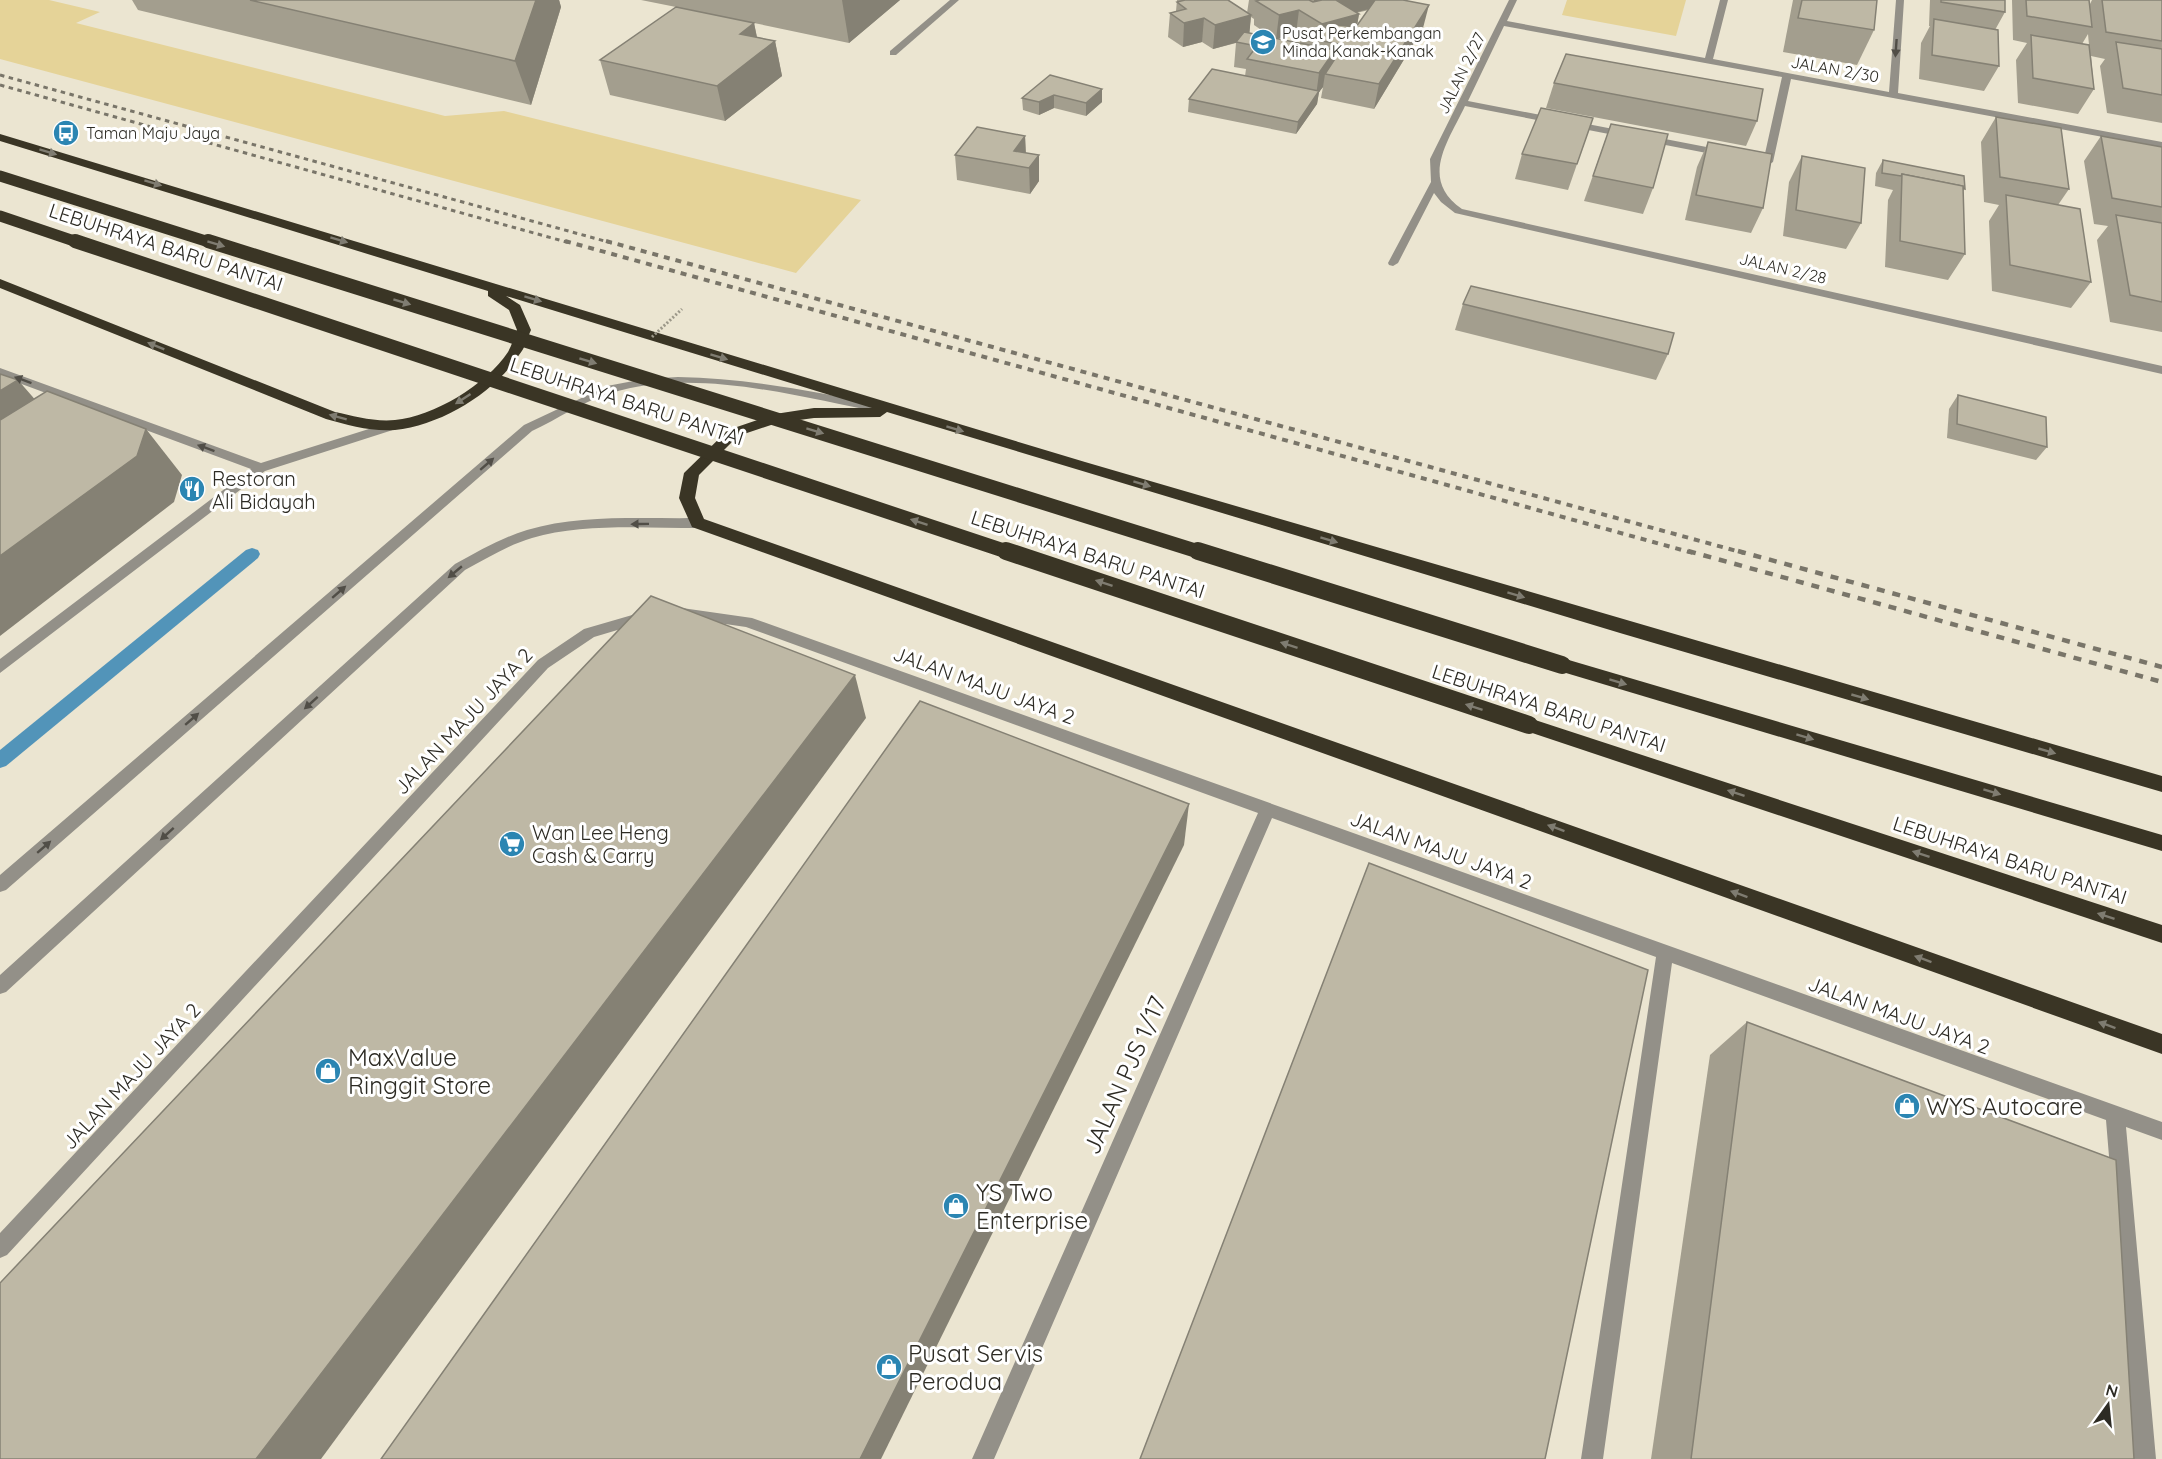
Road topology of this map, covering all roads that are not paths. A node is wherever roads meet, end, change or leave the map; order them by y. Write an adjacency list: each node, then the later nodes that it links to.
1 (955, 0): 6 (street)
2 (1514, 0): 5 (street, JALAN 2/27)
3 (1724, 0): 7 (street)
4 (1900, 0): 9 (street, one-way to 9)
5 (1502, 23): 7 (street, JALAN 2/30); 10 (street, JALAN 2/27)
6 (893, 53)
7 (1708, 61): 8 (street, JALAN 2/30)
8 (1787, 76): 9 (street, JALAN 2/30); 14 (street)
9 (1893, 95): 12 (street, JALAN 2/30)
10 (1463, 103): 13 (street); 16 (street, JALAN 2/27)
11 (0, 137): 19 (highway, one-way to 19)
12 (2162, 145)
13 (1733, 155)
14 (1745, 157)
15 (0, 177): 32 (highway, LEBUHRAYA BARU PANTAI, one-way to 32, bridge)
16 (1434, 184): 18 (street); 21 (street, JALAN 2/28)
17 (0, 216): 34 (highway, LEBUHRAYA BARU PANTAI, one-way to 17, bridge)
18 (1393, 263)
19 (477, 282): 23 (highway, one-way to 23); 24 (highway, one-way to 24)
20 (0, 283): 24 (highway, one-way to 20)
21 (2162, 370)
22 (0, 372): 25 (street, one-way to 22)
23 (899, 412): 26 (highway); 30 (highway, one-way to 30); 33 (street, one-way to 23)
24 (395, 425): 25 (street)
25 (261, 468): 27 (street)
26 (699, 523): 36 (street, one-way to 36); 37 (highway, one-way to 26)
27 (0, 667)
28 (936, 690): 29 (street); 31 (street, JALAN MAJU JAYA 2); 40 (street, JALAN MAJU JAYA 2)
29 (922, 710)
30 (2162, 784)
31 (1267, 810): 35 (street, JALAN MAJU JAYA 2); 41 (street, JALAN PJS 1/17)
32 (2162, 843)
33 (0, 885)
34 (2162, 934)
35 (1665, 953): 38 (street, JALAN MAJU JAYA 2); 42 (street)
36 (0, 986)
37 (2162, 1044)
38 (2115, 1114): 39 (street, JALAN MAJU JAYA 2); 43 (street)
39 (2162, 1131)
40 (0, 1248)
41 (983, 1459)
42 (1592, 1459)
43 (2145, 1459)

